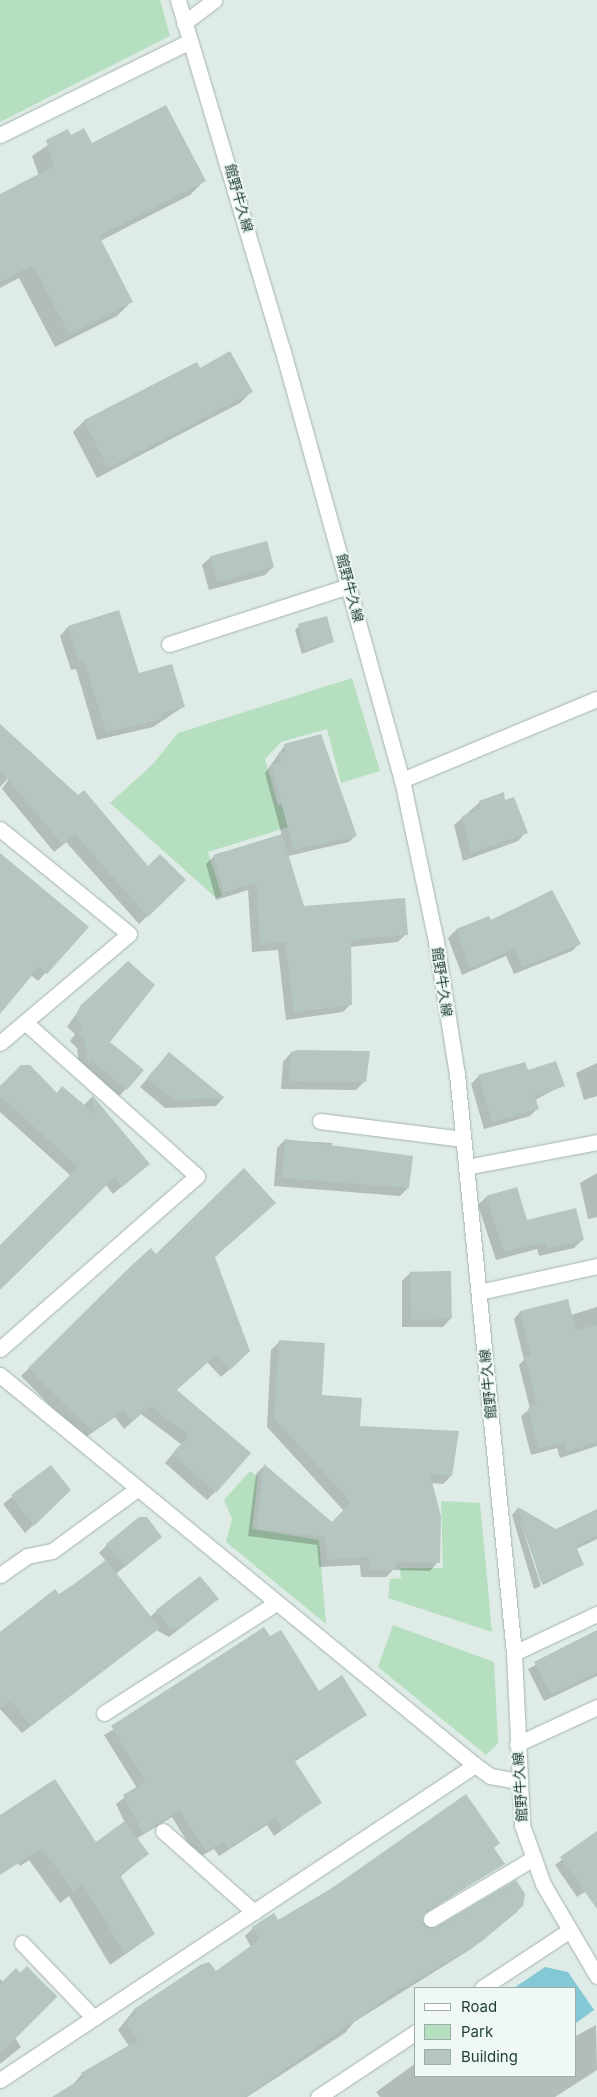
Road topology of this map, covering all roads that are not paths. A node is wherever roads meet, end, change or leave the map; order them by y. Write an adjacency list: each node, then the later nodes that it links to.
1 (178, 0): 3 (street, 館野牛久線)
2 (214, 0): 3 (street)
3 (184, 23): 4 (street, 館野牛久線)
4 (190, 41): 5 (street); 6 (street, 館野牛久線)
5 (0, 135)
6 (349, 586): 7 (street); 9 (street, 館野牛久線)
7 (169, 644)
8 (597, 699): 9 (street)
9 (402, 780): 14 (street, 館野牛久線)
10 (0, 829): 11 (street)
11 (27, 1024): 12 (street); 19 (street)
12 (0, 1043)
13 (320, 1121): 14 (street)
14 (464, 1138): 16 (street, 館野牛久線)
15 (597, 1142): 16 (street)
16 (466, 1167): 18 (street, 館野牛久線)
17 (597, 1266): 18 (street)
18 (480, 1292): 25 (street, 館野牛久線)
19 (0, 1349)
20 (0, 1375): 21 (street)
21 (137, 1489): 22 (street); 23 (street)
22 (0, 1575)
23 (276, 1603): 27 (street); 29 (street)
24 (597, 1614): 25 (street)
25 (514, 1653): 28 (street, 館野牛久線)
26 (597, 1708): 28 (street)
27 (104, 1713)
28 (517, 1744): 30 (street, 館野牛久線)
29 (475, 1765): 30 (street); 33 (street)
30 (518, 1780): 32 (street, 館野牛久線)
31 (163, 1831): 33 (street)
32 (532, 1858): 34 (street); 35 (street, 館野牛久線)
33 (254, 1912): 39 (street)
34 (431, 1919)
35 (570, 1930): 37 (street, 館野牛久線); 38 (street)
36 (22, 1943): 39 (street)
37 (597, 1976)
38 (484, 1987)
39 (94, 2018): 41 (street)
40 (414, 2033): 42 (street)
41 (0, 2080)
42 (318, 2097)

